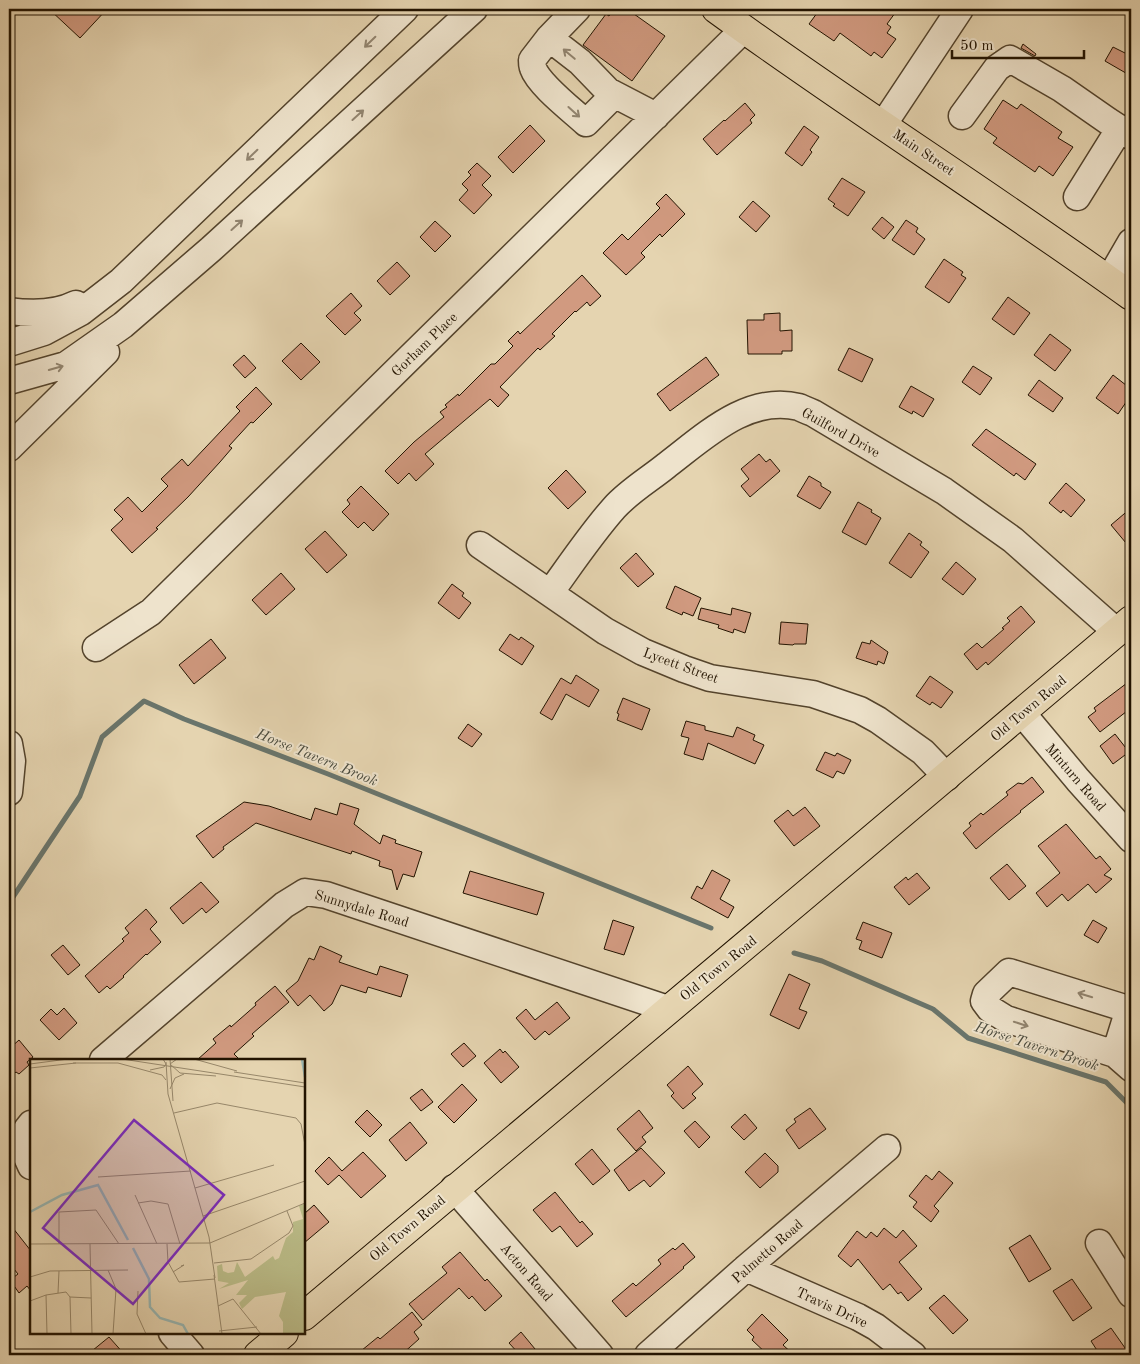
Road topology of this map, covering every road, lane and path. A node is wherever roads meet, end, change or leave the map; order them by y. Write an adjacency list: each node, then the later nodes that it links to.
1 (405, 9): 17 (street, one-way to 17)
2 (474, 9): 15 (street, one-way to 2)
3 (577, 9): 7 (street)
4 (716, 9): 6 (main road, Main Street)
5 (960, 9): 11 (street)
6 (744, 29): 9 (street, Gorham Place); 11 (main road, Main Street)
7 (549, 38): 8 (street, one-way to 7); 8 (street, one-way to 8)
8 (614, 95): 9 (street)
9 (656, 116): 26 (street, Gorham Place)
10 (962, 116): 12 (street)
11 (883, 125): 16 (main road, Main Street)
12 (1125, 132): 13 (street)
13 (1077, 197)
14 (1131, 242): 16 (street)
15 (211, 249): 21 (street, one-way to 15); 22 (street)
16 (1109, 280): 18 (main road, Main Street)
17 (121, 281): 19 (street); 20 (street)
18 (1131, 296)
19 (9, 311)
20 (9, 343)
21 (9, 382)
22 (9, 448)
23 (480, 545): 24 (street, Lycett Street)
24 (550, 593): 25 (street, Guilford Drive); 29 (street, Lycett Street)
25 (1124, 626): 27 (main road, Old Town Road)
26 (96, 648)
27 (1022, 713): 29 (main road, Old Town Road); 31 (street, Minturn Road)
28 (9, 744): 30 (street)
29 (947, 777): 32 (main road, Old Town Road)
30 (9, 792)
31 (1131, 839)
32 (668, 1009): 34 (street, Sunnydale Road); 37 (main road, Old Town Road)
33 (1130, 1009): 35 (street); 35 (street, one-way to 35)
34 (104, 1059)
35 (1123, 1061)
36 (887, 1148): 39 (street, Palmetto Road)
37 (454, 1188): 41 (main road, Old Town Road); 46 (street, Acton Road)
38 (1099, 1243): 40 (street)
39 (746, 1268): 47 (street, Palmetto Road); 48 (street, Travis Drive)
40 (1131, 1294)
41 (305, 1315)
42 (173, 1334): 44 (street)
43 (283, 1334): 45 (main road)
44 (191, 1355)
45 (258, 1355)
46 (600, 1355)
47 (648, 1355)
48 (912, 1355)

